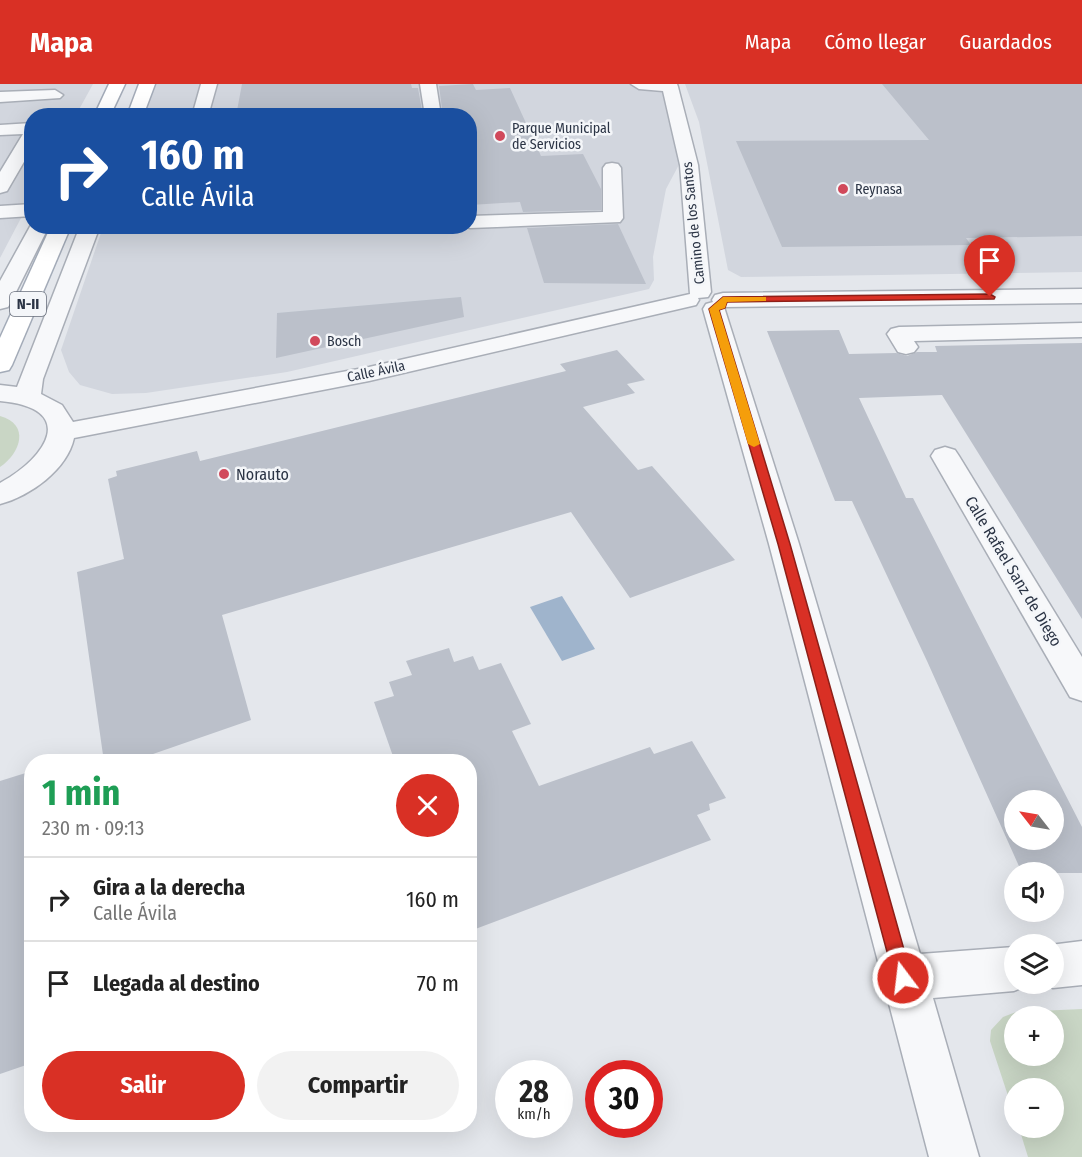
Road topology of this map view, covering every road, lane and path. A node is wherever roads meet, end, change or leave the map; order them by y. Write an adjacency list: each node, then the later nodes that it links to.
1 (117, 84): 9 (main road)
2 (147, 84): 10 (main road)
3 (209, 84): 11 (street)
4 (428, 84): 12 (street)
5 (639, 84): 6 (street)
6 (670, 86): 25 (street, Camino de los Santos)
7 (55, 96): 8 (street)
8 (0, 97)
9 (106, 108)
10 (138, 108)
11 (202, 108)
12 (432, 108)
13 (0, 130): 14 (street)
14 (24, 130)
15 (24, 144): 17 (street)
16 (612, 168): 20 (street)
17 (0, 187)
18 (24, 210): 19 (street)
19 (0, 212)
20 (477, 222)
21 (52, 234): 26 (street, N-II)
22 (53, 234): 29 (main road, N-II)
23 (87, 234): 31 (street, N-II)
24 (1082, 296): 25 (street, Calle Ávila)
25 (706, 300): 32 (street, Calle Ávila); 39 (street, Camino de los Santos)
26 (0, 302)
27 (1082, 330): 28 (street)
28 (906, 346)
29 (0, 365)
30 (0, 393): 31 (street)
31 (28, 396): 32 (street)
32 (62, 432): 34 (street)
33 (945, 456): 35 (street, Calle Rafael Sanz de Diego)
34 (0, 495)
35 (1082, 687)
36 (1082, 963): 37 (street)
37 (1064, 965)
38 (1004, 970): 39 (street)
39 (903, 978): 40 (street, Camino de los Santos)
40 (954, 1157)

